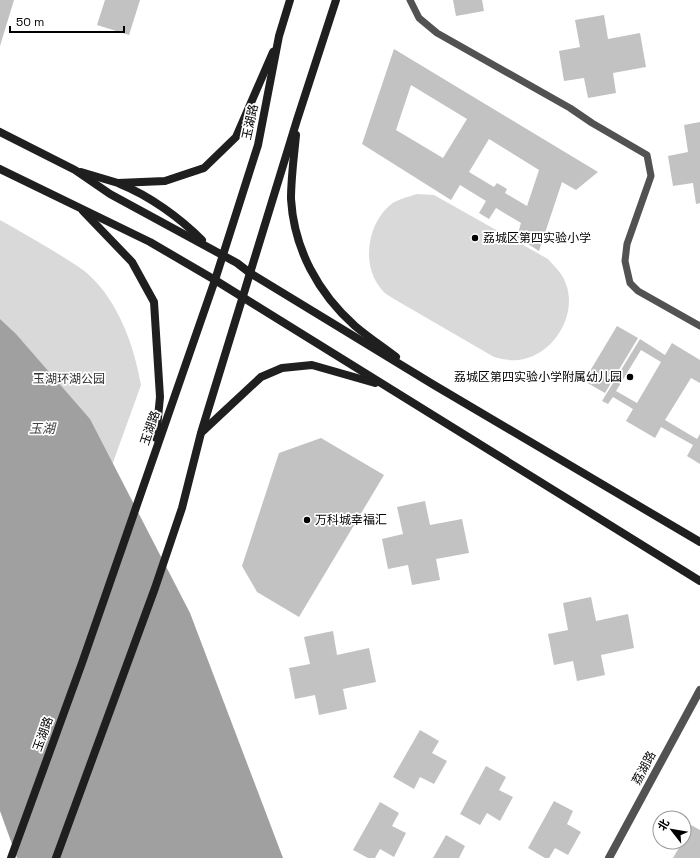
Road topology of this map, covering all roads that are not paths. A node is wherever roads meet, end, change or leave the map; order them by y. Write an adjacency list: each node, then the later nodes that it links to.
1 (290, 0): 4 (main road, 玉湖路)
2 (336, 0): 5 (main road)
3 (410, 0): 16 (lane)
4 (279, 36): 9 (main road); 12 (main road, 玉湖路)
5 (297, 120): 13 (main road); 18 (main road)
6 (0, 132): 8 (main road)
7 (0, 169): 10 (main road)
8 (75, 170): 9 (main road); 11 (main road)
9 (118, 183): 11 (main road)
10 (78, 206): 14 (main road); 20 (main road)
11 (208, 247): 12 (main road)
12 (222, 255): 13 (main road); 14 (main road, 玉湖路)
13 (250, 273): 15 (main road); 18 (main road)
14 (215, 280): 15 (main road); 20 (main road, 玉湖路)
15 (244, 297): 17 (main road); 19 (main road)
16 (700, 326)
17 (383, 386): 19 (main road); 22 (main road)
18 (434, 386): 21 (main road)
19 (201, 433): 25 (main road)
20 (156, 449): 24 (main road, 玉湖路)
21 (700, 542)
22 (700, 581)
23 (700, 690): 26 (street, 荔湖路)
24 (11, 858)
25 (56, 858)
26 (609, 858)

